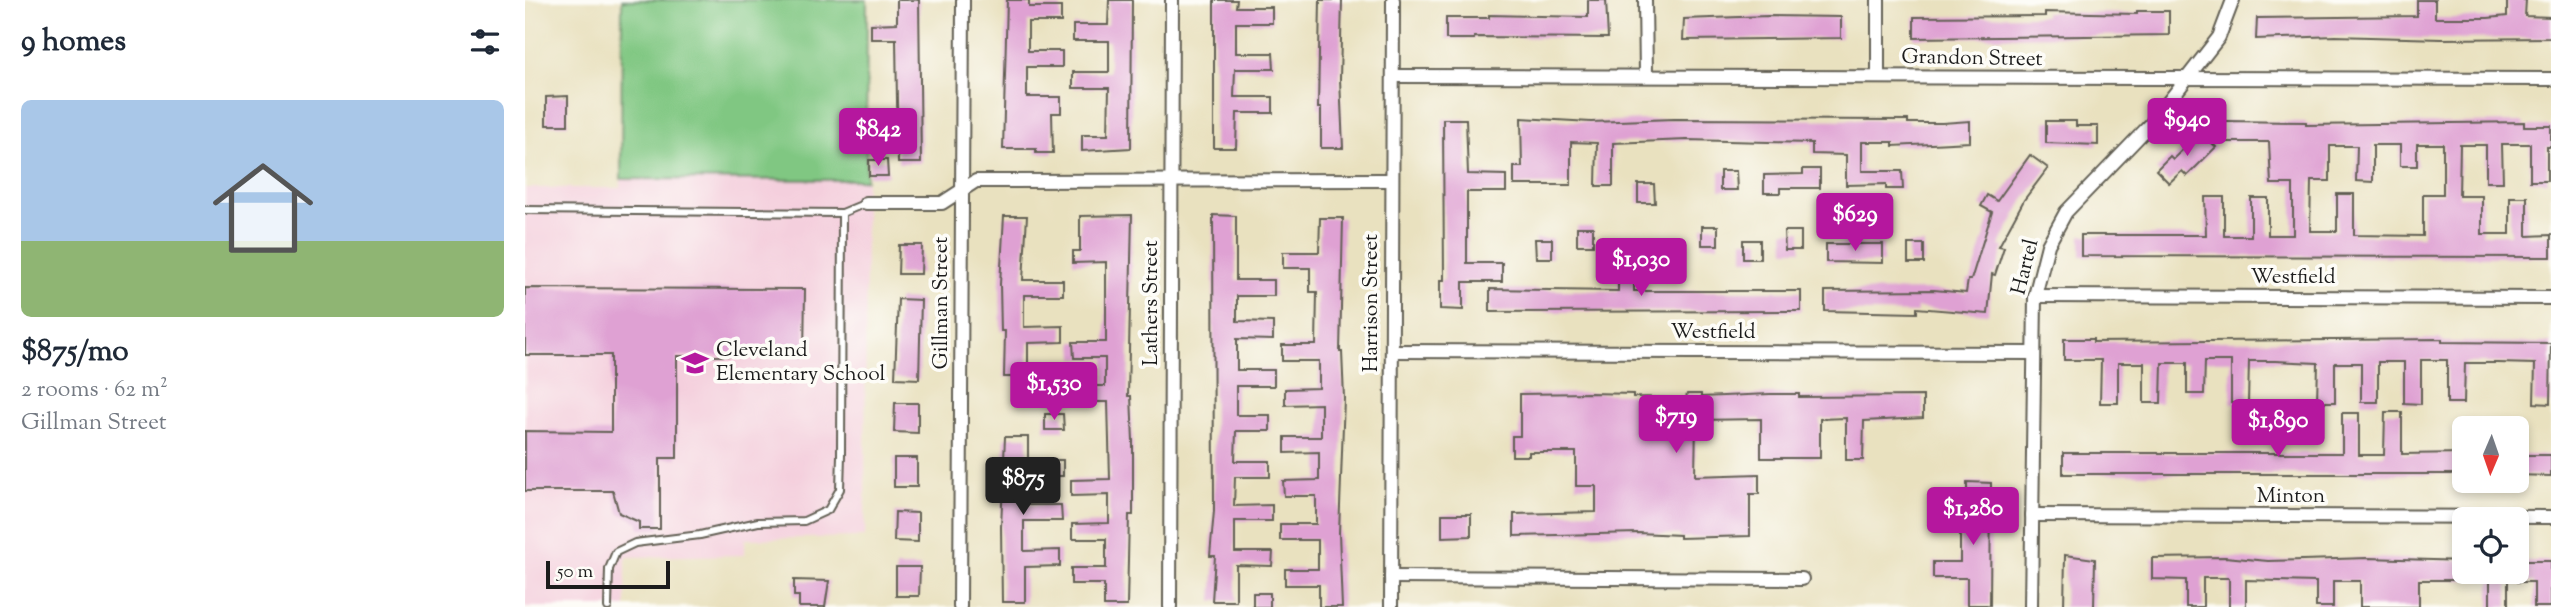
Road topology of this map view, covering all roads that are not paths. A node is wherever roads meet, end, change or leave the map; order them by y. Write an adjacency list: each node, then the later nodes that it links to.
1 (963, 0): 14 (street, Gillman Street)
2 (1172, 0): 12 (street, Lathers Street)
3 (1393, 0): 8 (street, Harrison Street)
4 (1645, 0): 7 (street)
5 (1878, 0): 9 (street)
6 (2233, 0): 11 (street, Hartel)
7 (1646, 75): 8 (street, Grandon Street); 9 (street, Grandon Street)
8 (1393, 76): 13 (street, Harrison Street)
9 (1878, 77): 11 (street, Grandon Street)
10 (2551, 79): 11 (street, Grandon Street)
11 (2186, 80): 18 (street, Hartel)
12 (1171, 180): 13 (street); 14 (street); 28 (street, Lathers Street)
13 (1392, 180): 20 (street, Harrison Street)
14 (962, 190): 15 (street); 27 (street, Gillman Street)
15 (866, 203): 17 (lane)
16 (525, 210): 17 (lane)
17 (842, 213): 26 (lane)
18 (2035, 296): 19 (street, Westfield); 21 (street, Hartel)
19 (2551, 298)
20 (1392, 351): 21 (street, Westfield); 24 (street, Harrison Street)
21 (2034, 353): 22 (street, Hartel)
22 (2032, 515): 23 (street, Minton); 30 (street, Hartel)
23 (2551, 517)
24 (1391, 577): 25 (street); 29 (street, Harrison Street)
25 (1803, 579)
26 (608, 607)
27 (960, 607)
28 (1170, 607)
29 (1391, 607)
30 (2031, 607)

